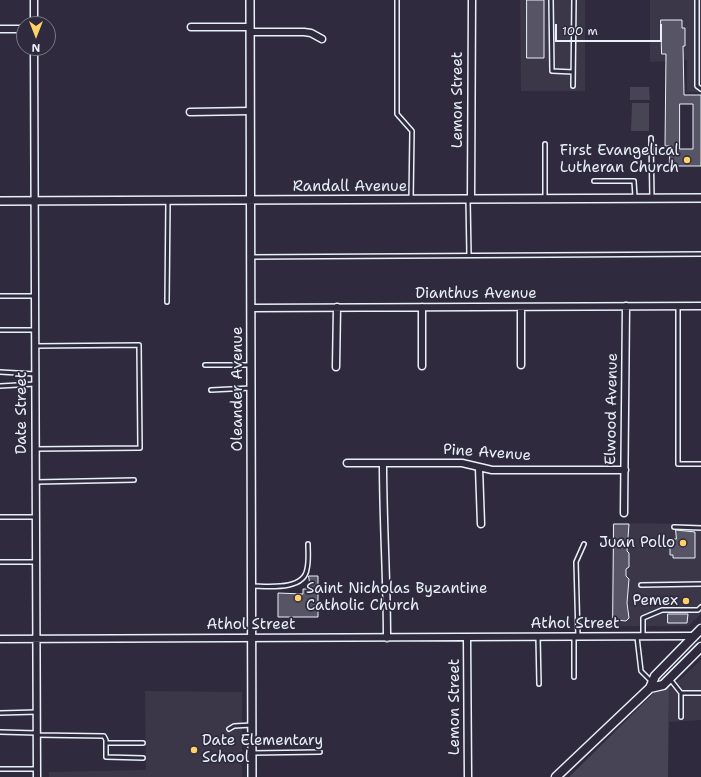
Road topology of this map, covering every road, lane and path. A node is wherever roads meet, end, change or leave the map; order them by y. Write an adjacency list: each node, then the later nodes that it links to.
1 (34, 0): 8 (street)
2 (250, 0): 12 (street, Oleander Avenue)
3 (398, 0): 29 (lane)
4 (472, 0): 26 (street, Lemon Street)
5 (551, 0): 15 (lane)
6 (574, 0): 15 (lane)
7 (697, 0): 17 (lane)
8 (34, 16)
9 (191, 27): 12 (street)
10 (0, 29): 11 (street)
11 (16, 29)
12 (250, 29): 13 (street); 18 (street, Oleander Avenue)
13 (322, 39)
14 (34, 56): 31 (street, Date Street)
15 (573, 72): 16 (lane)
16 (573, 86)
17 (701, 89)
18 (250, 111): 19 (street); 28 (street, Oleander Avenue)
19 (190, 112)
20 (651, 138): 24 (lane)
21 (545, 144): 27 (lane)
22 (594, 181): 23 (lane)
23 (635, 198): 24 (street, Randall Avenue); 27 (street, Randall Avenue)
24 (652, 198): 25 (street, Randall Avenue)
25 (701, 198)
26 (469, 199): 27 (street, Randall Avenue); 29 (street, Randall Avenue); 34 (lane)
27 (545, 199)
28 (250, 200): 29 (street, Randall Avenue); 32 (street, Randall Avenue); 35 (street, Oleander Avenue)
29 (411, 200)
30 (0, 201): 31 (street, Randall Avenue)
31 (34, 201): 32 (street, Randall Avenue); 37 (street, Date Street)
32 (168, 201): 38 (lane)
33 (701, 254): 34 (lane)
34 (469, 255): 35 (lane)
35 (251, 257): 45 (street, Oleander Avenue)
36 (0, 296): 37 (lane)
37 (34, 296): 47 (street, Date Street)
38 (167, 302)
39 (521, 306): 40 (street, Dianthus Avenue); 44 (street, Dianthus Avenue); 51 (street)
40 (626, 306): 41 (street, Dianthus Avenue); 65 (street, Elwood Avenue)
41 (678, 306): 42 (street, Dianthus Avenue); 63 (lane)
42 (701, 306)
43 (337, 307): 44 (street, Dianthus Avenue); 45 (street, Dianthus Avenue); 52 (street)
44 (422, 307): 53 (street)
45 (251, 308): 50 (street, Oleander Avenue)
46 (0, 330): 47 (lane)
47 (35, 330): 48 (street, Date Street)
48 (35, 346): 55 (street, Date Street); 60 (lane)
49 (206, 365): 50 (lane)
50 (251, 365): 58 (street, Oleander Avenue)
51 (521, 365)
52 (336, 366)
53 (422, 366)
54 (0, 372): 55 (lane)
55 (35, 374): 56 (street, Date Street)
56 (35, 384): 57 (lane); 60 (street, Date Street)
57 (0, 386)
58 (251, 388): 59 (lane); 80 (street, Oleander Avenue)
59 (211, 390)
60 (35, 449): 67 (street, Date Street)
61 (347, 463): 62 (street, Pine Avenue)
62 (383, 463): 64 (street, Pine Avenue); 89 (street)
63 (701, 464)
64 (479, 468): 65 (street, Pine Avenue); 71 (street)
65 (625, 470): 68 (street, Elwood Avenue)
66 (134, 480): 67 (lane)
67 (36, 482): 70 (street, Date Street)
68 (624, 513)
69 (0, 517): 70 (lane)
70 (36, 517): 77 (street, Date Street)
71 (481, 524)
72 (674, 527): 73 (lane)
73 (701, 528)
74 (308, 544): 80 (lane)
75 (584, 544): 86 (lane)
76 (0, 562): 77 (lane)
77 (36, 562): 90 (street, Date Street)
78 (701, 584): 79 (lane)
79 (641, 585)
80 (252, 586): 88 (street, Oleander Avenue)
81 (701, 607): 87 (lane)
82 (701, 629): 83 (main road)
83 (694, 636): 87 (street, Athol Street); 96 (main road)
84 (467, 637): 85 (street, Athol Street); 89 (street, Athol Street); 115 (street, Lemon Street)
85 (538, 637): 86 (street, Athol Street); 95 (lane)
86 (576, 637): 87 (street, Athol Street); 93 (lane)
87 (640, 637): 96 (lane)
88 (252, 638): 89 (street, Athol Street); 90 (street, Athol Street); 102 (street, Oleander Avenue)
89 (387, 638)
90 (37, 639): 91 (street, Athol Street); 100 (street, Date Street)
91 (0, 640)
92 (701, 647): 94 (main road)
93 (574, 677)
94 (669, 678): 96 (main road); 97 (lane)
95 (539, 684)
96 (652, 685): 116 (main road)
97 (681, 693): 98 (lane); 101 (lane)
98 (701, 693)
99 (0, 712): 100 (lane)
100 (37, 712): 105 (street, Date Street)
101 (682, 717)
102 (252, 725): 103 (lane); 109 (street, Oleander Avenue)
103 (229, 729)
104 (0, 732): 105 (lane)
105 (37, 734): 106 (lane); 112 (street, Date Street)
106 (106, 743): 107 (lane); 110 (lane)
107 (143, 743)
108 (320, 752): 109 (lane)
109 (252, 753): 114 (street, Oleander Avenue)
110 (143, 758)
111 (0, 769): 112 (lane)
112 (37, 769): 113 (street, Date Street)
113 (37, 777)
114 (252, 777)
115 (468, 777)
116 (556, 777)

